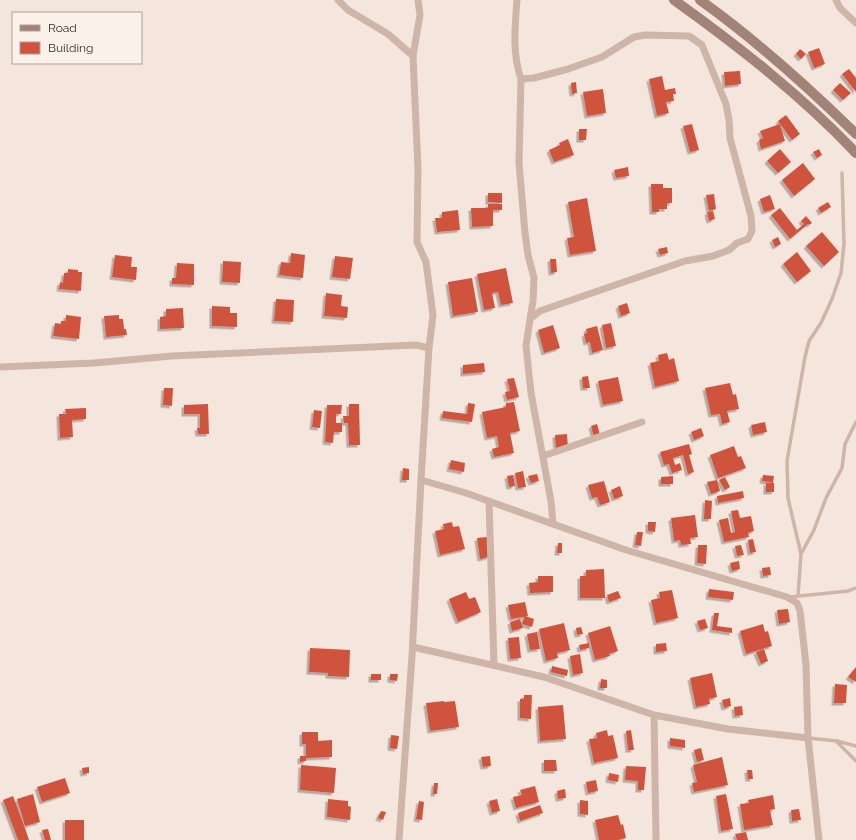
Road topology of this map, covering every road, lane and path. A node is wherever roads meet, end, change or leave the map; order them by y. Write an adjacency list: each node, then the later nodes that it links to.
1 (338, 0): 8 (street)
2 (418, 0): 8 (street)
3 (517, 0): 9 (street)
4 (674, 0): 11 (main road)
5 (700, 0): 10 (main road)
6 (836, 0): 7 (street)
7 (856, 23)
8 (413, 56): 14 (street)
9 (521, 79): 13 (street); 13 (street)
10 (856, 134)
11 (856, 153)
12 (842, 173): 22 (lane)
13 (530, 319): 18 (street)
14 (429, 348): 15 (street); 19 (street)
15 (0, 367)
16 (642, 422): 18 (street)
17 (856, 422): 22 (lane)
18 (543, 456): 21 (street)
19 (421, 480): 20 (street); 26 (street)
20 (489, 501): 21 (street); 27 (street)
21 (553, 524): 25 (street)
22 (802, 554): 24 (lane)
23 (856, 588): 24 (lane)
24 (798, 596): 25 (lane)
25 (787, 597): 29 (street)
26 (413, 647): 27 (street); 33 (street)
27 (494, 665): 28 (street)
28 (654, 715): 29 (street); 34 (street)
29 (808, 738): 30 (lane); 35 (street)
30 (837, 741): 31 (lane); 32 (lane)
31 (856, 746)
32 (856, 761)
33 (399, 840)
34 (656, 840)
35 (818, 840)

